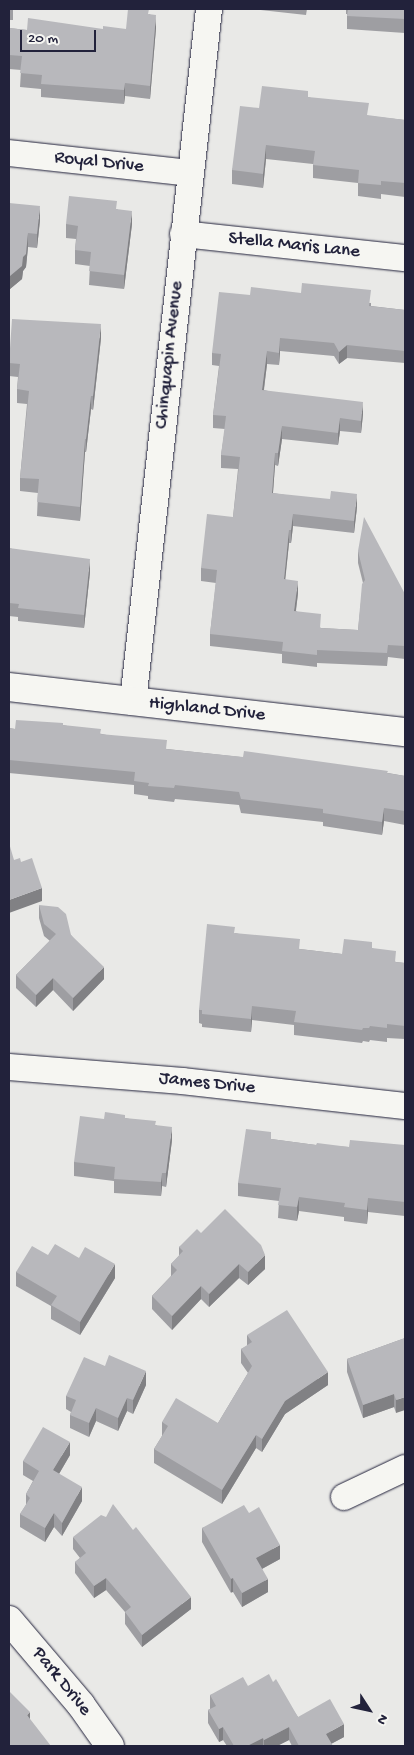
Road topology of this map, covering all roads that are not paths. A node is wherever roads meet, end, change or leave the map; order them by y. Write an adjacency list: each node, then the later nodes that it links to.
1 (209, 9): 3 (street, Chinquapin Avenue)
2 (9, 153): 3 (street, Royal Drive)
3 (190, 173): 4 (street, Chinquapin Avenue)
4 (183, 234): 5 (street, Stella Maris Lane); 7 (street, Chinquapin Avenue)
5 (405, 258)
6 (9, 687): 7 (street, Highland Drive)
7 (133, 702): 8 (street, Highland Drive)
8 (405, 732)
9 (9, 1067): 10 (street, James Drive)
10 (405, 1106)
11 (405, 1468): 12 (street)
12 (344, 1497)
13 (9, 1620): 14 (street, Park Drive)
14 (110, 1746)

